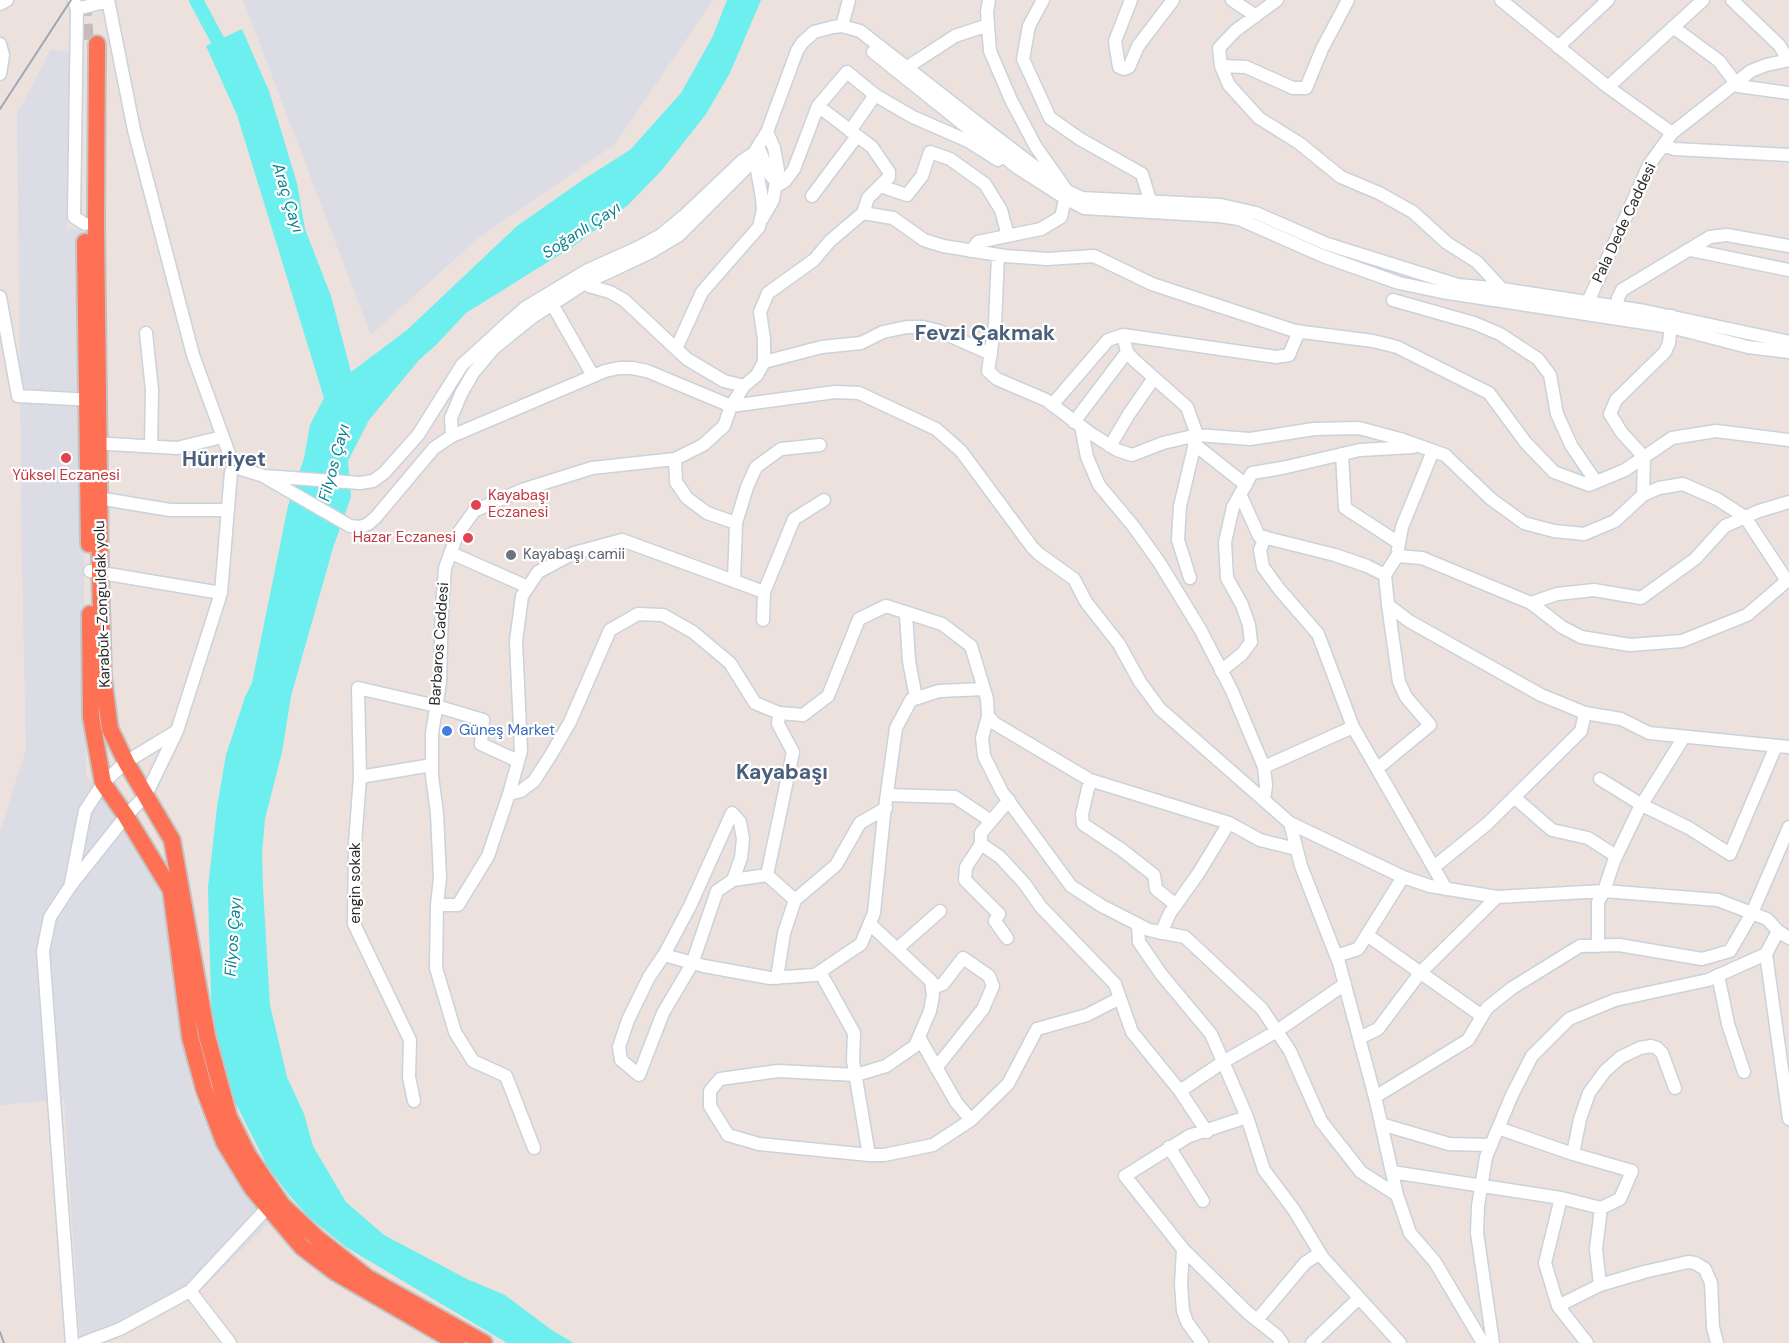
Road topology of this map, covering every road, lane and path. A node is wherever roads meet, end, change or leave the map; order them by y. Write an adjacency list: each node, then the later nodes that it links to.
1 (7, 0): 15 (street)
2 (849, 0): 18 (street)
3 (988, 0): 19 (street)
4 (1043, 0): 43 (street)
5 (1131, 0): 6 (street)
6 (1173, 0)
7 (1232, 0): 17 (street)
8 (1277, 0): 17 (street)
9 (1348, 0): 24 (street)
10 (1501, 0): 22 (street)
11 (1608, 0): 22 (street)
12 (1703, 0): 20 (street)
13 (1732, 0): 23 (street)
14 (108, 1): 16 (street); 81 (street)
15 (0, 4)
16 (76, 5): 46 (street)
17 (1256, 16): 24 (street)
18 (842, 26): 25 (street); 32 (street); 38 (street)
19 (988, 26): 25 (street); 41 (street)
20 (1673, 27): 27 (street); 28 (street)
21 (0, 44): 26 (street)
22 (1558, 47): 28 (street)
23 (1789, 60): 27 (street, Pala Dede Caddesi)
24 (1221, 66): 54 (street)
25 (906, 68): 41 (street)
26 (0, 74)
27 (1735, 83): 29 (street); 34 (street, Pala Dede Caddesi)
28 (1608, 87): 34 (street)
29 (1789, 93)
30 (875, 95): 31 (street); 33 (street); 38 (street)
31 (818, 106): 33 (street); 39 (street)
32 (767, 132): 36 (street); 39 (street)
33 (854, 133): 40 (street); 42 (street)
34 (1672, 133): 35 (street, Pala Dede Caddesi)
35 (1664, 146): 37 (street); 58 (street, Pala Dede Caddesi)
36 (753, 153): 39 (street); 45 (street); 53 (street)
37 (1789, 155)
38 (1018, 168): 41 (street)
39 (776, 184): 45 (street)
40 (880, 186): 44 (street); 47 (street)
41 (1066, 194): 43 (street); 47 (street); 58 (street)
42 (812, 196)
43 (1150, 200): 54 (street)
44 (863, 213): 50 (street); 69 (street)
45 (761, 219): 65 (street)
46 (85, 224): 73 (highway, Karabük-Zonguldak yolu); 73 (highway, Karabük-Zonguldak yolu)
47 (1008, 236): 50 (street)
48 (1789, 246): 49 (street)
49 (1691, 250): 52 (street); 59 (street)
50 (971, 251): 51 (street)
51 (998, 255): 61 (street); 68 (street)
52 (1789, 270)
53 (582, 279): 57 (street); 65 (street); 76 (street)
54 (1502, 289): 58 (street)
55 (0, 297): 73 (street)
56 (1393, 300): 95 (street)
57 (552, 304): 70 (street); 77 (street)
58 (1588, 307): 59 (street)
59 (1616, 312): 60 (street)
60 (1672, 322): 64 (street); 67 (street); 92 (street)
61 (1299, 332): 63 (street); 95 (street)
62 (146, 333): 86 (street)
63 (1123, 335): 66 (street); 74 (street)
64 (1789, 342)
65 (676, 349): 72 (street)
66 (1127, 352): 71 (street); 78 (street)
67 (1789, 352)
68 (991, 354): 69 (street); 74 (street)
69 (764, 362): 72 (street, Barbaros Caddesi)
70 (592, 375): 75 (street); 80 (street)
71 (1154, 378): 82 (street); 87 (street)
72 (744, 386): 75 (street, Barbaros Caddesi)
73 (93, 400): 84 (highway, Karabük-Zonguldak yolu)
74 (1052, 405): 78 (street)
75 (730, 406): 93 (street, Barbaros Caddesi); 145 (street)
76 (435, 408): 77 (street); 79 (street)
77 (451, 418): 80 (street)
78 (1077, 424): 87 (street); 121 (street)
79 (418, 435): 89 (street); 96 (street)
80 (452, 436): 89 (street)
81 (222, 437): 86 (street); 94 (street)
82 (1196, 439): 87 (street); 88 (street); 97 (street); 111 (street)
83 (1789, 440): 92 (street)
84 (94, 443): 86 (street); 99 (highway, Karabük-Zonguldak yolu)
85 (820, 445): 104 (street)
86 (151, 446)
87 (1110, 446)
88 (1420, 446): 90 (street); 91 (street)
89 (434, 448): 96 (street)
90 (1433, 451): 98 (street); 106 (street)
91 (1342, 454): 97 (street); 106 (street)
92 (1644, 457): 95 (street); 98 (street)
93 (675, 459): 104 (street); 107 (street, Barbaros Caddesi)
94 (236, 470): 96 (street); 102 (street)
95 (1596, 482)
96 (286, 484)
97 (1243, 490): 105 (street); 121 (street)
98 (1643, 495): 103 (street)
99 (94, 498): 102 (street); 109 (highway, Karabük-Zonguldak yolu)
100 (824, 500): 115 (street)
101 (1789, 502): 103 (street)
102 (227, 510): 116 (street)
103 (1744, 517): 112 (street); 117 (street)
104 (736, 523): 113 (street)
105 (1265, 537): 110 (street); 128 (street)
106 (1399, 543): 108 (street)
107 (451, 553): 114 (street); 124 (street, Barbaros Caddesi)
108 (1397, 556): 110 (street); 117 (street)
109 (95, 572): 116 (street); 133 (highway, Karabük-Zonguldak yolu); 140 (highway, Karabük-Zonguldak yolu)
110 (1385, 575): 118 (street)
111 (1190, 578)
112 (1788, 580): 117 (street)
113 (734, 581): 114 (street); 115 (street)
114 (528, 587): 132 (street)
115 (764, 592): 120 (street)
116 (221, 593): 129 (street)
117 (1531, 603)
118 (1388, 605): 125 (street); 136 (street)
119 (906, 614): 122 (street); 123 (street); 126 (street)
120 (763, 620)
121 (1221, 671): 135 (street)
122 (984, 689): 123 (street); 127 (street)
123 (916, 698): 146 (street)
124 (436, 706): 132 (street); 134 (street, Barbaros Caddesi); 137 (street, engin sokak)
125 (1585, 712): 130 (street); 143 (street)
126 (779, 713): 142 (street); 157 (street)
127 (988, 716): 139 (street); 144 (street)
128 (1353, 727): 135 (street); 136 (street)
129 (177, 731): 133 (street); 141 (street)
130 (1684, 737): 131 (street); 147 (street)
131 (1783, 746): 147 (street)
132 (518, 760): 142 (street)
133 (126, 762): 140 (street); 141 (highway, Karabük-Zonguldak yolu)
134 (432, 765): 137 (street); 168 (street, Barbaros Caddesi)
135 (1264, 767): 145 (street)
136 (1378, 768): 156 (street)
137 (360, 777): 201 (street, engin sokak)
138 (1600, 779): 147 (street)
139 (1090, 780): 150 (street); 167 (street)
140 (103, 783): 148 (highway, Karabük-Zonguldak yolu); 161 (street)
141 (146, 795): 148 (street); 232 (highway, Karabük-Zonguldak yolu)
142 (509, 795): 168 (street)
143 (1514, 797): 155 (street); 156 (street)
144 (1009, 800): 149 (street); 172 (street)
145 (1264, 800): 151 (street)
146 (886, 802): 149 (street); 166 (street); 171 (street)
147 (1642, 805): 155 (street)
148 (126, 816): 161 (street); 218 (highway, Karabük-Zonguldak yolu)
149 (991, 821): 153 (street)
150 (1229, 822): 154 (street); 167 (street)
151 (1290, 823): 154 (street); 158 (street)
152 (1789, 827): 170 (street)
153 (981, 844): 176 (street); 189 (street)
154 (1296, 849): 181 (street)
155 (1616, 856): 164 (street)
156 (1434, 867): 162 (street)
157 (767, 875): 159 (street); 166 (street)
158 (1403, 877): 162 (street); 174 (street)
159 (733, 880): 160 (street); 163 (street)
160 (701, 883): 163 (street); 180 (street)
161 (71, 885): 228 (street)
162 (1446, 889): 165 (street)
163 (717, 891): 182 (street)
164 (1604, 891): 165 (street); 170 (street); 177 (street)
165 (1497, 897): 184 (street)
166 (795, 900): 186 (street)
167 (1176, 904): 173 (street)
168 (437, 905): 210 (street, Barbaros Caddesi)
169 (940, 910): 178 (street)
170 (1752, 913): 175 (street); 177 (street)
171 (870, 924): 178 (street); 183 (street)
172 (1138, 925): 173 (street); 194 (street)
173 (1161, 933): 191 (street)
174 (1367, 935): 181 (street); 184 (street)
175 (1786, 935): 179 (street)
176 (1007, 938)
177 (1598, 946): 190 (street)
178 (897, 949): 188 (street)
179 (1766, 954): 185 (street); 203 (street)
180 (664, 955): 182 (street); 182 (street)
181 (1336, 956): 187 (street)
182 (692, 963): 186 (street)
183 (820, 972): 186 (street); 197 (street)
184 (1420, 973): 190 (street); 193 (street)
185 (1718, 975): 196 (street); 206 (street)
186 (777, 978)
187 (1345, 984): 191 (street); 193 (street)
188 (932, 988): 192 (street); 195 (street)
189 (1120, 998): 199 (street); 204 (street)
190 (1482, 1016): 200 (street)
191 (1277, 1031): 194 (street); 215 (street)
192 (919, 1037): 195 (street); 197 (street)
193 (1359, 1038): 200 (street)
194 (1223, 1062): 199 (street); 202 (street)
195 (936, 1068): 204 (street)
196 (1744, 1072)
197 (856, 1075): 212 (street); 212 (street)
198 (1675, 1088): 211 (street)
199 (1180, 1091): 207 (street)
200 (1375, 1097): 205 (street)
201 (414, 1101)
202 (1247, 1118): 207 (street); 221 (street)
203 (1789, 1119)
204 (971, 1120): 212 (street)
205 (1382, 1124): 208 (street); 213 (street)
206 (1498, 1128): 208 (street); 211 (street)
207 (1207, 1132): 209 (street)
208 (1491, 1145): 214 (street)
209 (1169, 1147): 217 (street); 220 (street)
210 (534, 1148)
211 (1573, 1154): 219 (street)
212 (869, 1155)
213 (1392, 1172): 214 (street); 215 (street)
214 (1481, 1185): 216 (street); 237 (street)
215 (1397, 1195): 236 (street)
216 (1561, 1198): 219 (street); 225 (street)
217 (1203, 1201)
218 (268, 1207): 223 (street); 231 (highway, Karabük-Zonguldak yolu)
219 (1601, 1208): 222 (street)
220 (1183, 1249): 226 (street); 233 (street)
221 (1320, 1253): 224 (street); 226 (street)
222 (1600, 1285): 225 (street); 239 (street)
223 (190, 1290): 229 (street); 230 (street)
224 (1359, 1298): 227 (street); 235 (street)
225 (1558, 1306): 238 (street)
226 (1257, 1320): 234 (street)
227 (1396, 1342)
228 (72, 1343)
229 (83, 1343)
230 (230, 1343)
231 (457, 1343)
232 (484, 1343)
233 (1202, 1343)
234 (1282, 1343)
235 (1312, 1343)
236 (1483, 1343)
237 (1493, 1343)
238 (1587, 1343)
239 (1717, 1343)

